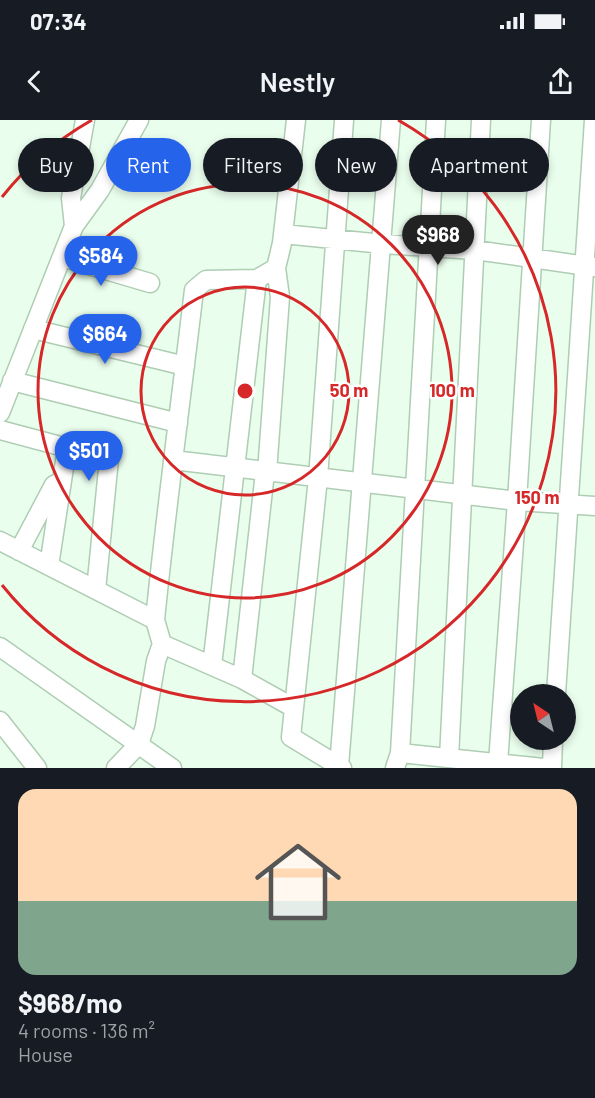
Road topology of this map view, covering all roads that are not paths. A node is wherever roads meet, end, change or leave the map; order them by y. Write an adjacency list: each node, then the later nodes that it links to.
1 (85, 120): 10 (street)
2 (139, 120): 10 (street)
3 (296, 120): 11 (street)
4 (344, 120): 12 (street)
5 (392, 120): 13 (street)
6 (436, 120): 14 (street)
7 (482, 120): 15 (street)
8 (541, 120): 17 (street)
9 (594, 120): 18 (street)
10 (75, 226): 16 (street)
11 (283, 234): 12 (street); 19 (street)
12 (336, 239): 13 (street); 32 (street)
13 (382, 244): 14 (street); 34 (street)
14 (428, 248): 15 (street); 35 (street)
15 (475, 250): 17 (street); 36 (street)
16 (62, 257): 21 (street); 22 (street)
17 (533, 258): 18 (street); 37 (street)
18 (589, 267): 38 (street)
19 (276, 268): 20 (street); 31 (street)
20 (257, 279): 23 (street); 30 (street)
21 (150, 283)
22 (33, 329): 23 (street); 24 (street)
23 (185, 366): 26 (street)
24 (12, 381): 25 (street); 26 (street)
25 (0, 412)
26 (178, 423): 29 (street)
27 (0, 430): 28 (street)
28 (67, 448): 33 (street); 43 (street)
29 (173, 460): 30 (street); 44 (street)
30 (235, 468): 31 (street); 47 (street)
31 (266, 472): 32 (street); 48 (street)
32 (318, 478): 34 (street); 50 (street)
33 (62, 482): 41 (street); 42 (street)
34 (361, 483): 35 (street); 57 (street)
35 (414, 489): 36 (street); 55 (street)
36 (462, 494): 37 (street); 54 (street)
37 (518, 501): 38 (street); 56 (street)
38 (568, 504): 39 (street); 49 (street)
39 (595, 506)
40 (0, 541): 41 (street)
41 (19, 551): 42 (street)
42 (49, 566): 43 (street)
43 (96, 590): 44 (street)
44 (155, 620): 45 (street)
45 (162, 644): 47 (street); 52 (street)
46 (0, 647): 52 (street)
47 (212, 666): 48 (street)
48 (242, 679): 50 (street)
49 (557, 684)
50 (294, 708): 57 (street)
51 (0, 721): 58 (street)
52 (139, 744): 59 (street); 60 (street)
53 (553, 750): 62 (street)
54 (448, 758): 55 (street); 56 (street)
55 (397, 761)
56 (498, 763): 61 (street)
57 (340, 767)
58 (37, 768)
59 (116, 768)
60 (172, 768)
61 (544, 768)
62 (552, 768)

